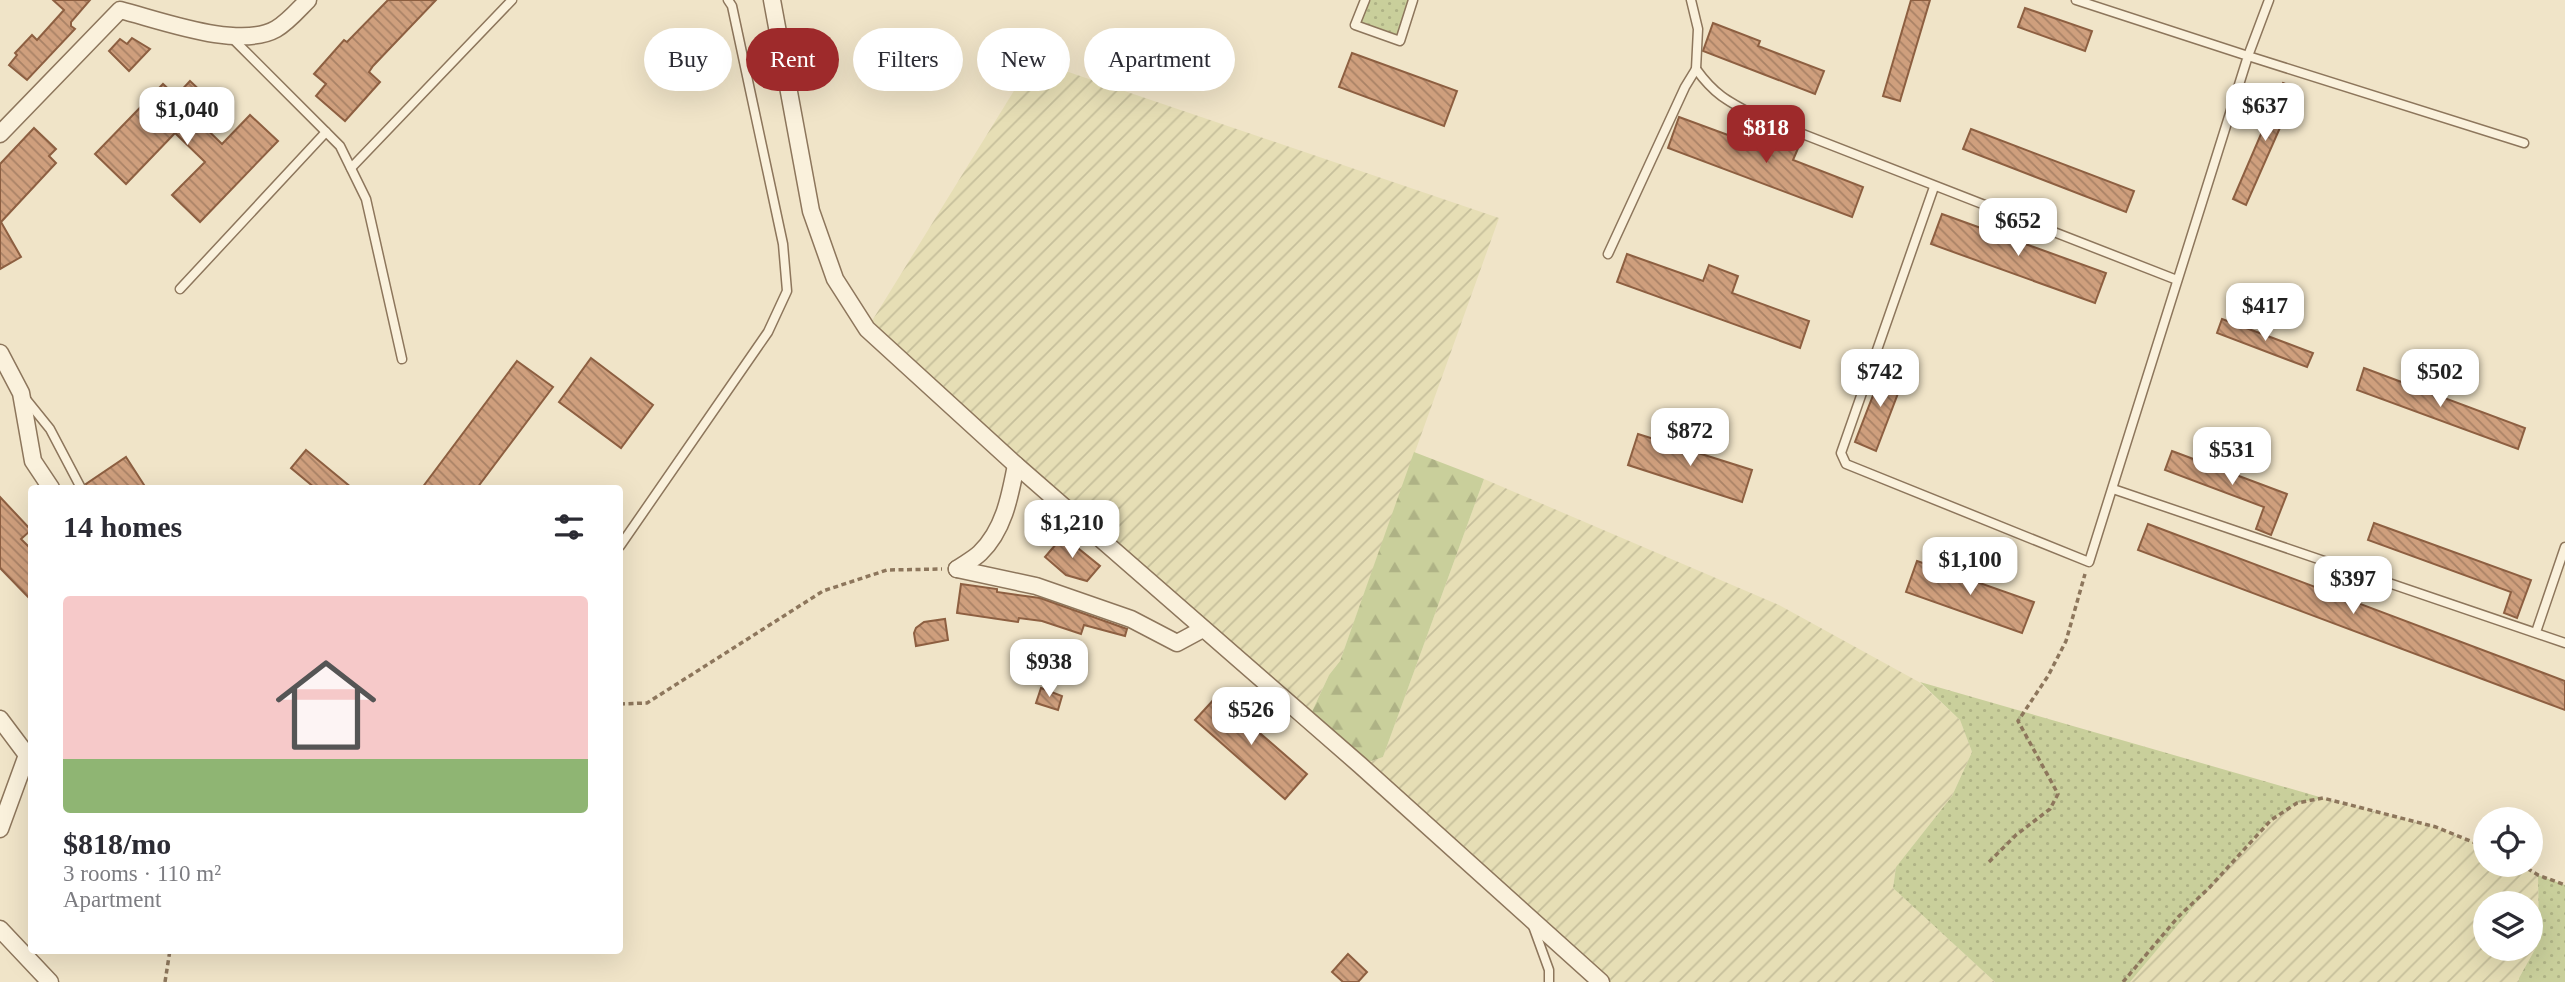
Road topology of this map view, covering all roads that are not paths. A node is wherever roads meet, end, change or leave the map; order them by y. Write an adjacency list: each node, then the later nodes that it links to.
1 (308, 0): 11 (street)
2 (512, 0): 17 (lane)
3 (728, 0): 29 (lane)
4 (772, 0): 25 (street)
5 (1365, 0): 6 (lane)
6 (1413, 0)
7 (1691, 0): 13 (lane)
8 (2076, 0): 12 (lane)
9 (2269, 0): 12 (lane)
10 (114, 5): 11 (street); 15 (street)
11 (232, 38): 14 (lane)
12 (2248, 56): 16 (lane); 20 (lane)
13 (1696, 69): 18 (lane); 19 (lane)
14 (326, 132): 17 (lane); 21 (lane)
15 (0, 134)
16 (2524, 143)
17 (351, 167): 23 (lane)
18 (1934, 187): 20 (lane); 28 (lane)
19 (1608, 254)
20 (2177, 280): 28 (lane)
21 (180, 289)
22 (0, 353): 24 (street)
23 (402, 359)
24 (21, 393): 26 (street); 27 (lane)
25 (1016, 466): 31 (street); 31 (street)
26 (49, 485)
27 (79, 485)
28 (2113, 489): 32 (lane)
29 (623, 542)
30 (2565, 547): 32 (lane)
31 (1203, 629): 36 (street)
32 (2536, 632): 33 (lane)
33 (2565, 643)
34 (0, 719): 35 (street)
35 (0, 829)
36 (1529, 916): 39 (lane); 40 (street)
37 (0, 929): 38 (street)
38 (50, 982)
39 (1549, 982)
40 (1601, 982)

